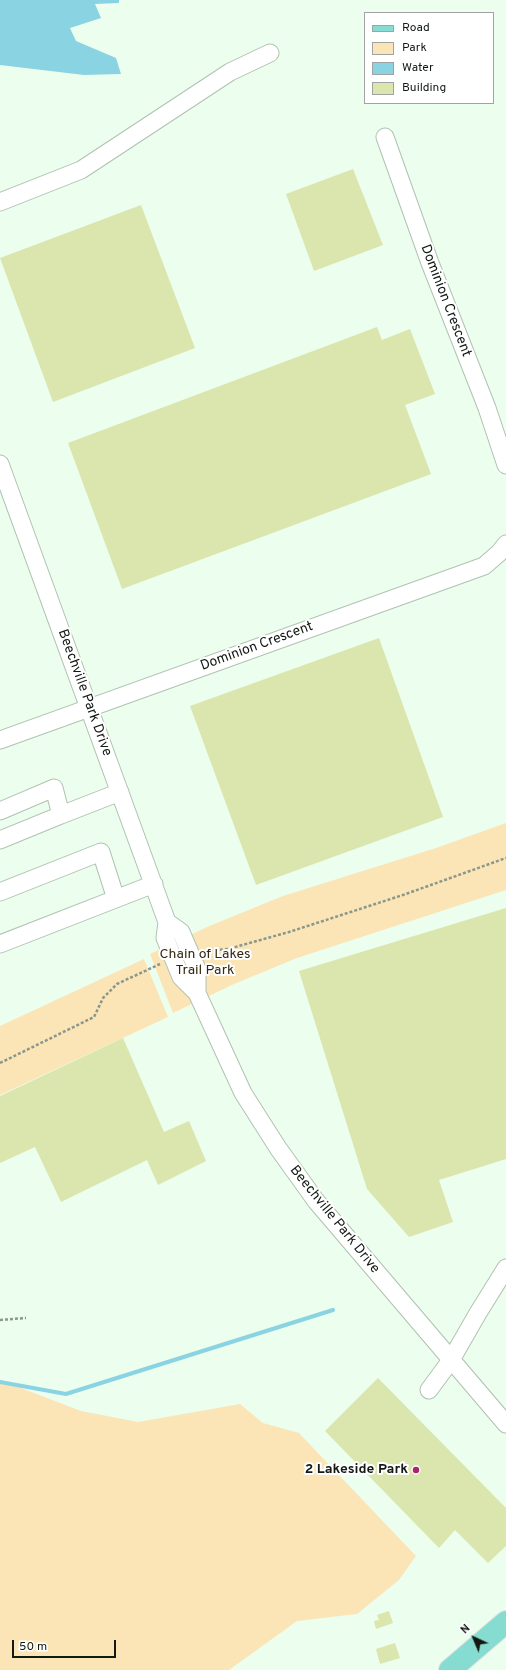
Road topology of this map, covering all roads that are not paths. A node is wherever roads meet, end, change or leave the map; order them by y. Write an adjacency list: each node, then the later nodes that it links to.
1 (270, 52): 3 (street)
2 (385, 137): 5 (street, Dominion Crescent)
3 (0, 202)
4 (0, 464): 7 (street, Beechville Park Drive)
5 (506, 465)
6 (506, 544): 7 (street, Dominion Crescent)
7 (89, 707): 8 (street, Dominion Crescent); 9 (street, Beechville Park Drive)
8 (0, 740)
9 (120, 792): 11 (street); 13 (street, Beechville Park Drive)
10 (0, 811): 11 (street)
11 (61, 815): 12 (street)
12 (0, 840)
13 (154, 884): 15 (street); 16 (street, Beechville Park Drive)
14 (0, 892): 15 (street)
15 (116, 899): 17 (street)
16 (167, 922): 18 (street, Beechville Park Drive); 18 (street, Beechville Park Drive)
17 (0, 944)
18 (197, 993): 20 (street, Beechville Park Drive)
19 (506, 1268): 20 (street)
20 (452, 1360): 21 (street); 22 (street, Beechville Park Drive)
21 (428, 1390)
22 (506, 1424)
23 (506, 1622): 24 (main road)
24 (450, 1670)

